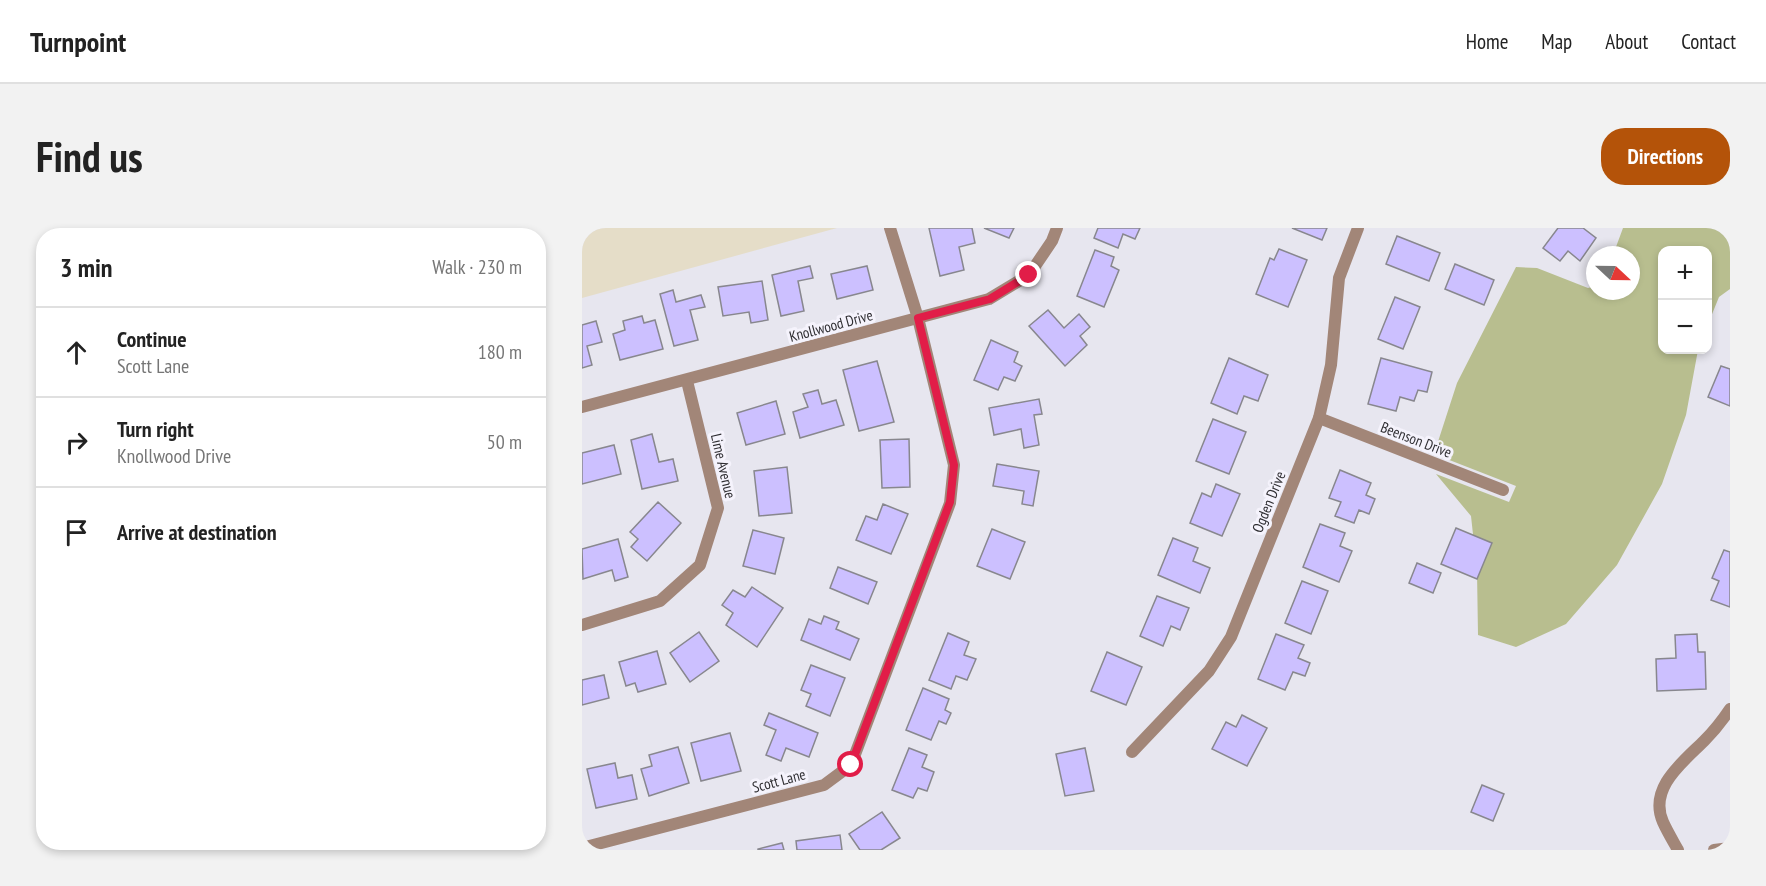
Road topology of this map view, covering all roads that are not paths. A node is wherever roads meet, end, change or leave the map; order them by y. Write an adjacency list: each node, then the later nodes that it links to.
1 (890, 228): 4 (street, Scott Lane)
2 (1057, 228): 4 (street, Knollwood Drive)
3 (1358, 228): 7 (street, Ogden Drive)
4 (918, 318): 5 (street, Knollwood Drive); 12 (street, Scott Lane)
5 (687, 381): 6 (street, Knollwood Drive); 9 (street, Lime Avenue)
6 (582, 407)
7 (1319, 418): 8 (street, Beenson Drive); 11 (street, Ogden Drive)
8 (1503, 490)
9 (582, 625)
10 (1730, 709): 14 (street)
11 (1132, 752)
12 (582, 848)
13 (1730, 848): 15 (street)
14 (1678, 850)
15 (1714, 850)

